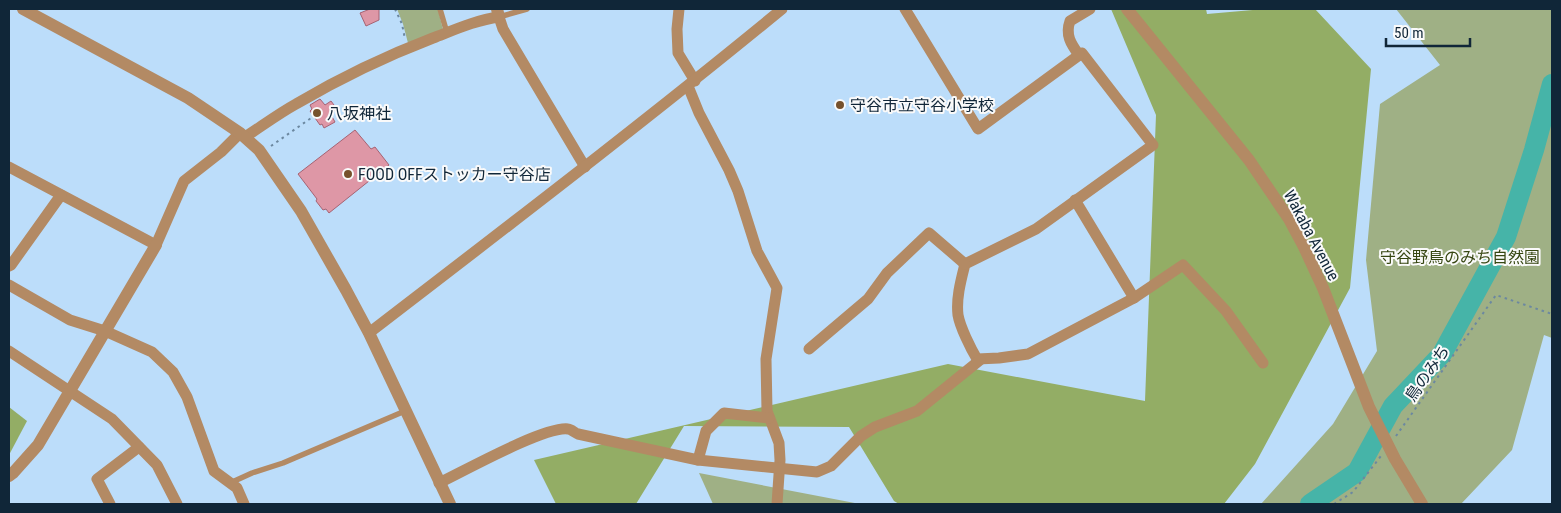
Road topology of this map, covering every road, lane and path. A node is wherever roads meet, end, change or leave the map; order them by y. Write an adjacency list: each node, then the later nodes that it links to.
1 (23, 9): 16 (street)
2 (396, 9): 12 (path)
3 (440, 9): 11 (lane)
4 (527, 9): 10 (lane)
5 (679, 9): 14 (street)
6 (782, 9): 14 (street)
7 (905, 9): 13 (street)
8 (1090, 9): 13 (street)
9 (1127, 9): 51 (street, Wakaba Avenue)
10 (498, 13): 11 (street); 19 (street)
11 (447, 33): 12 (street)
12 (406, 48): 16 (street)
13 (1079, 55): 21 (street)
14 (691, 83): 19 (street); 36 (street)
15 (314, 116): 17 (path)
16 (242, 135): 17 (street); 22 (street)
17 (261, 153): 29 (street)
18 (9, 167): 20 (street)
19 (584, 167): 29 (street)
20 (61, 195): 22 (street); 24 (street)
21 (1075, 200): 23 (street); 26 (street)
22 (156, 245): 28 (street)
23 (966, 264): 30 (street); 32 (street)
24 (9, 266)
25 (9, 285): 28 (street)
26 (1134, 298): 32 (street); 33 (street)
27 (1552, 314): 37 (path, 鳥のみち)
28 (105, 331): 34 (street); 43 (street)
29 (369, 333): 35 (street)
30 (809, 349)
31 (9, 351): 34 (street)
32 (980, 360): 41 (street)
33 (1263, 363)
34 (70, 391): 38 (street); 42 (street)
35 (405, 411): 43 (lane); 44 (street)
36 (769, 418): 40 (street); 41 (street)
37 (1391, 442)
38 (138, 447): 45 (street); 46 (street)
39 (1386, 449): 50 (path)
40 (698, 460): 41 (street); 44 (street)
41 (779, 468): 49 (street)
42 (9, 476)
43 (230, 483): 47 (street)
44 (439, 483): 48 (street)
45 (110, 504)
46 (177, 504)
47 (244, 504)
48 (450, 504)
49 (778, 504)
50 (1334, 504)
51 (1422, 504)

